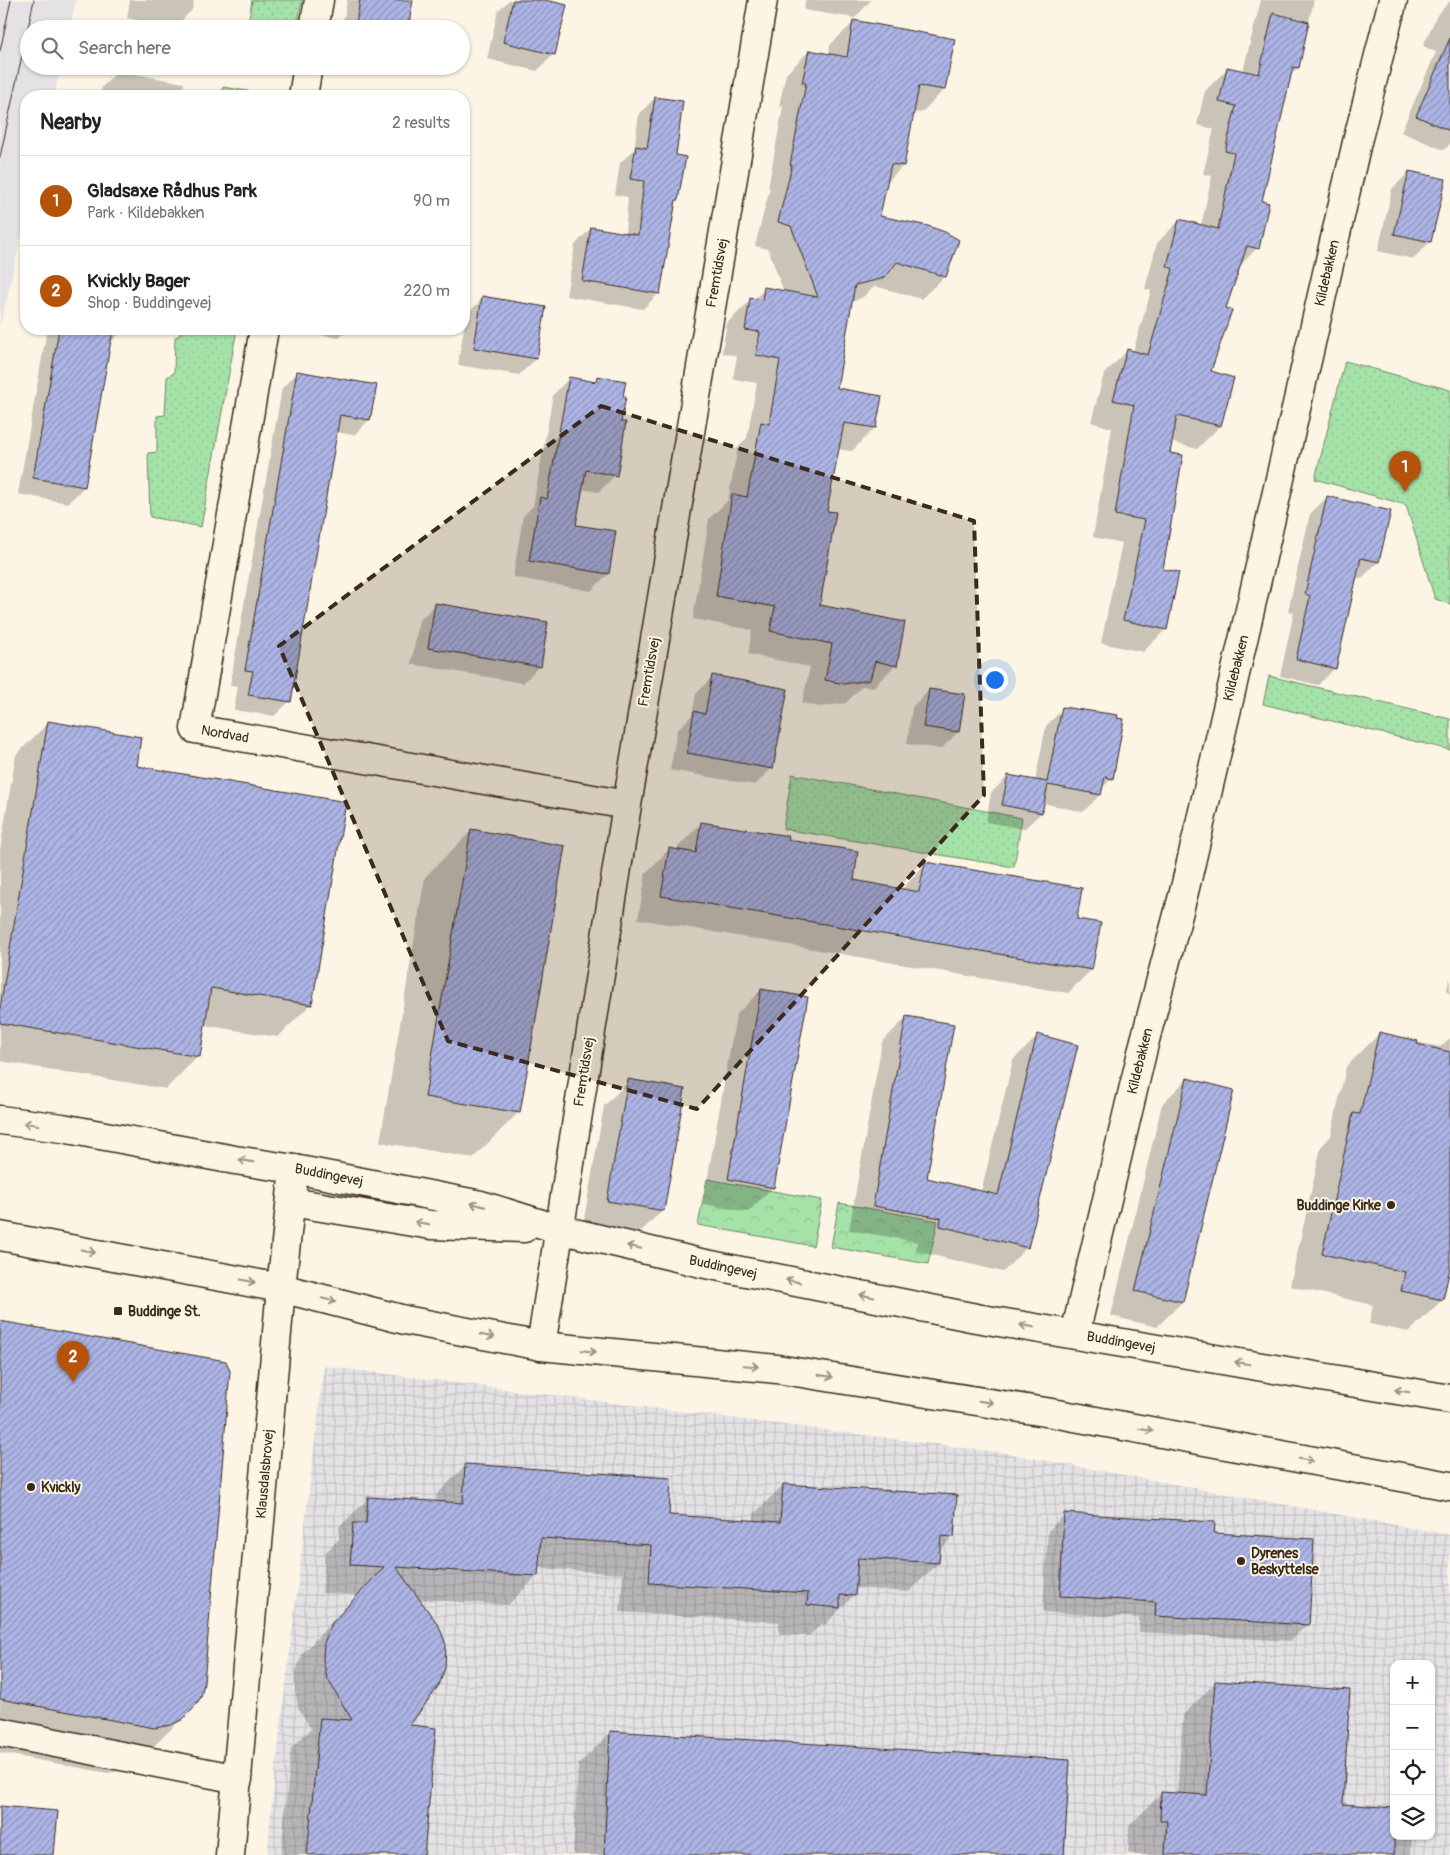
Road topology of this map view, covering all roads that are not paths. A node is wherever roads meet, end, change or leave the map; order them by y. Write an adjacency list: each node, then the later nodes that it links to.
1 (319, 0): 4 (street)
2 (763, 0): 8 (street, Fremtidsvej)
3 (1393, 0): 15 (street, Kildebakken)
4 (316, 20)
5 (306, 75): 6 (street)
6 (304, 90)
7 (263, 335): 8 (street, Nordvad)
8 (627, 804): 12 (street, Fremtidsvej)
9 (0, 1120): 10 (street, Buddingevej, one-way to 9)
10 (294, 1169): 11 (street, Klausdalsbrovej); 12 (street, Buddingevej, one-way to 10)
11 (291, 1202): 12 (street, one-way to 11); 14 (street, Klausdalsbrovej)
12 (558, 1229): 15 (street, Buddingevej, one-way to 12); 16 (street, Fremtidsvej)
13 (0, 1236): 14 (street, one-way to 14)
14 (282, 1288): 16 (street, one-way to 16); 20 (street, Klausdalsbrovej)
15 (1075, 1334): 17 (street, Buddingevej, one-way to 15)
16 (541, 1346): 18 (street, one-way to 18)
17 (1450, 1399)
18 (1450, 1486)
19 (0, 1732): 20 (street)
20 (238, 1779): 21 (street, Klausdalsbrovej)
21 (230, 1855)

